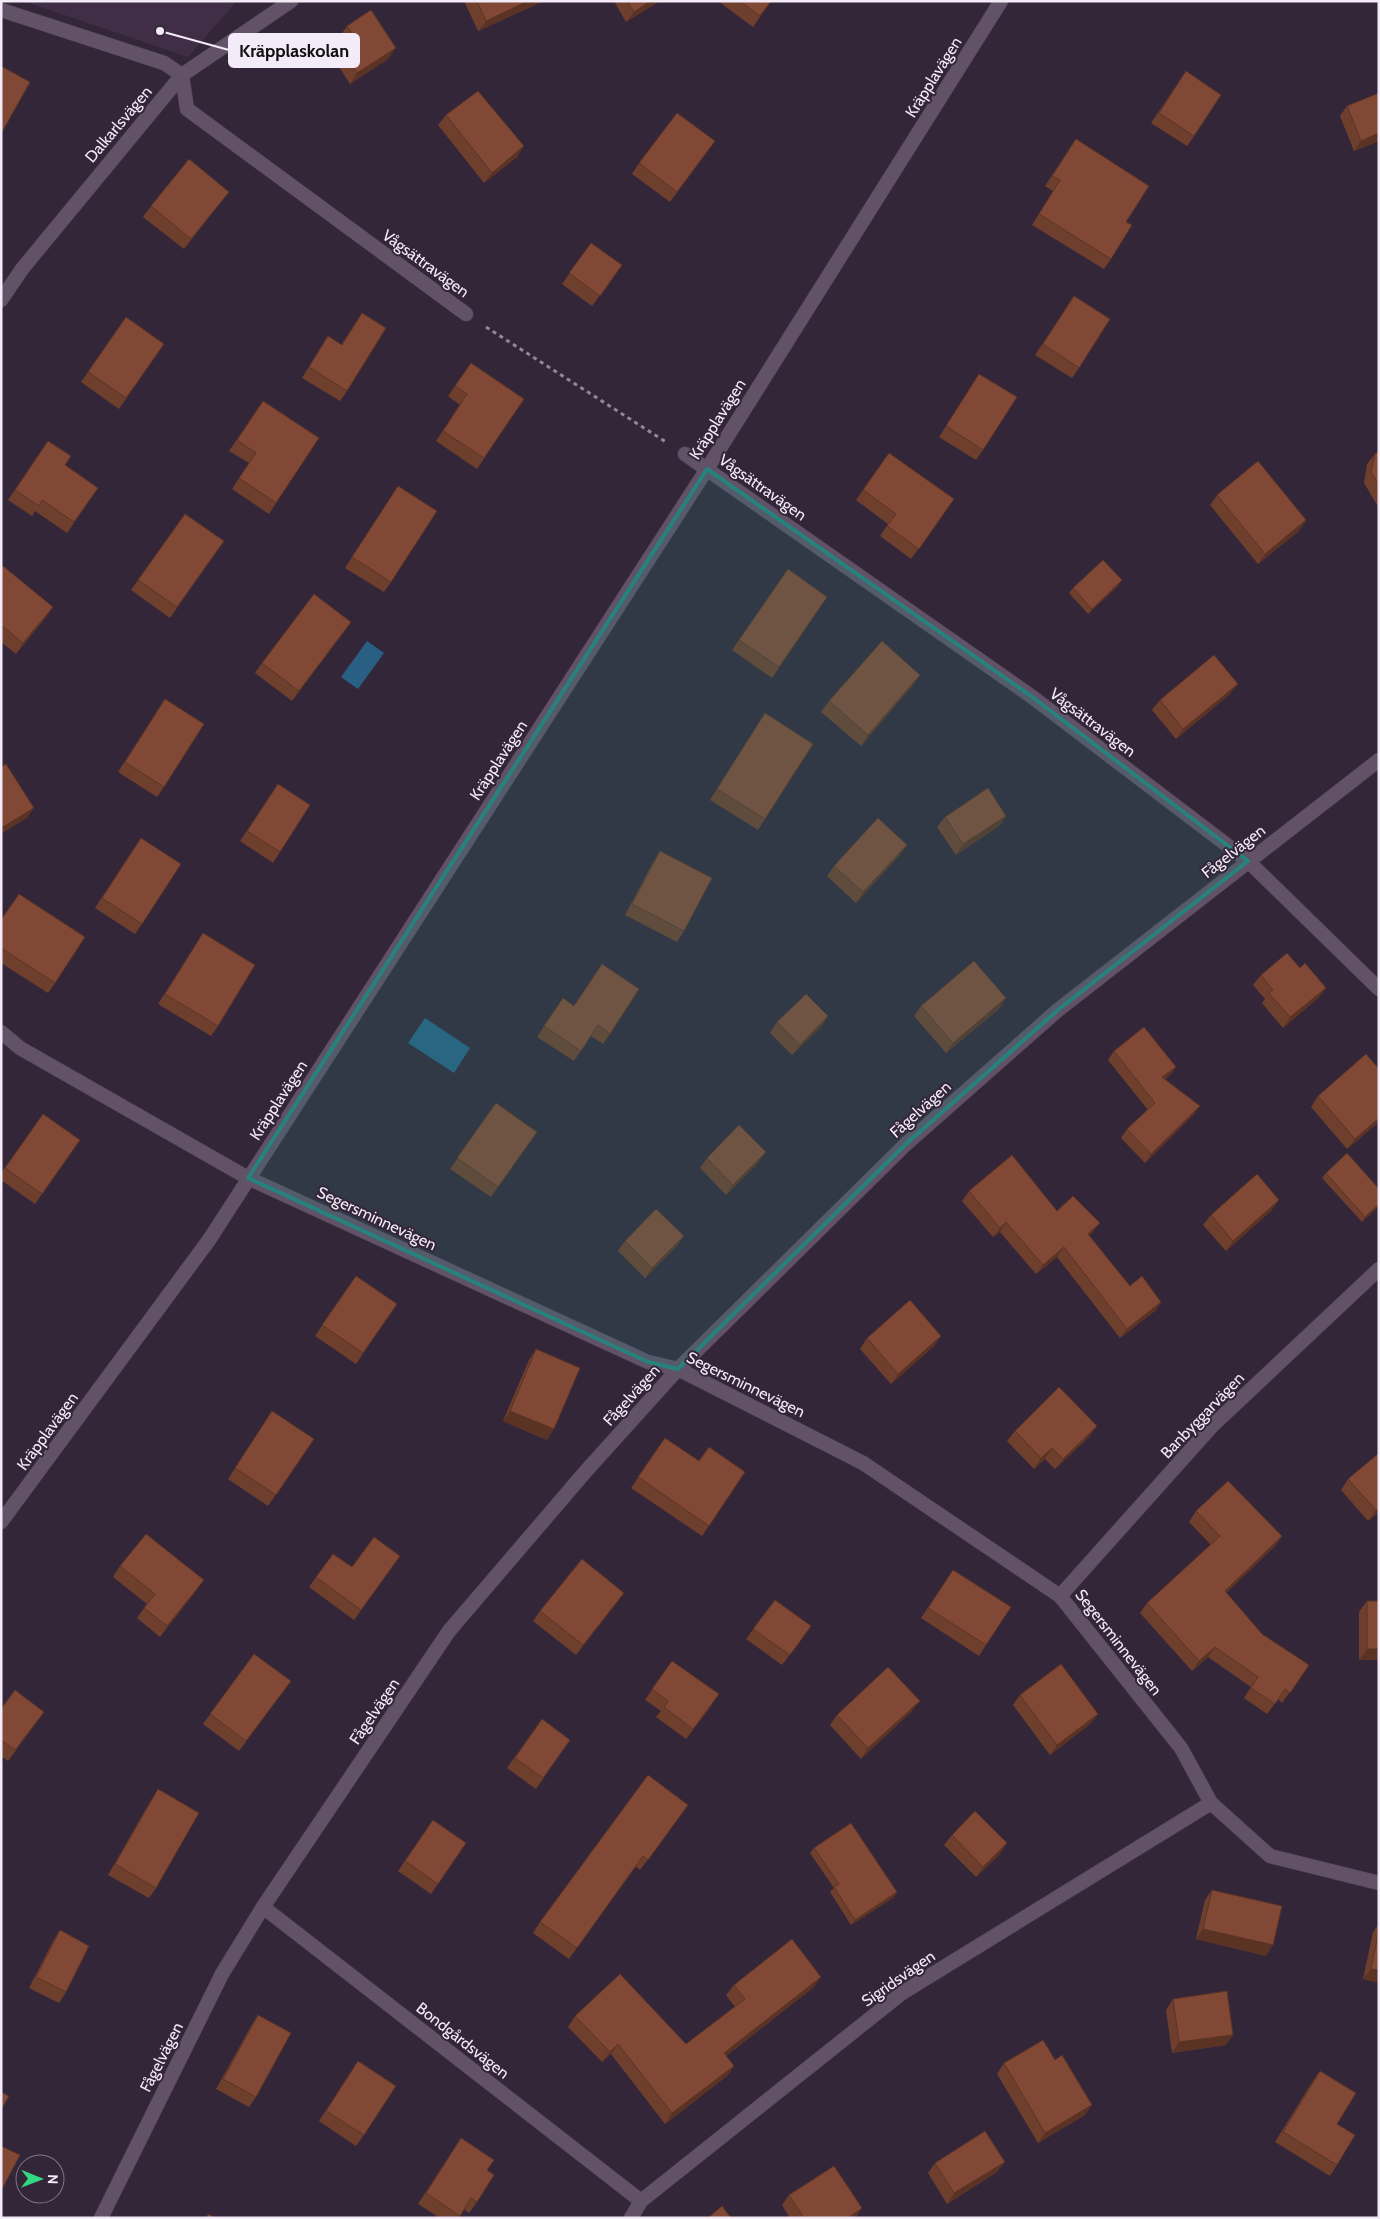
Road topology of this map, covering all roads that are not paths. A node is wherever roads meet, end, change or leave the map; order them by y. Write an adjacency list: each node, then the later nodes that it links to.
1 (291, 1): 4 (street, Dalkarlsvägen)
2 (1001, 1): 8 (street, Kräpplavägen)
3 (1, 10): 4 (street)
4 (182, 75): 5 (street, Dalkarlsvägen); 6 (street, Vågsättravägen)
5 (1, 300)
6 (466, 314)
7 (685, 454): 8 (street, Vågsättravägen)
8 (707, 469): 10 (street, Vågsättravägen); 13 (street, Kräpplavägen)
9 (1379, 760): 10 (street, Fågelvägen)
10 (1248, 861): 11 (street, Vågsättravägen); 15 (street, Fågelvägen)
11 (1379, 989)
12 (1, 1032): 13 (street, Segersminnevägen)
13 (248, 1178): 15 (street, Segersminnevägen); 16 (street, Kräpplavägen)
14 (1378, 1272): 17 (street, Banbyggarvägen)
15 (678, 1369): 17 (street, Segersminnevägen); 20 (street, Fågelvägen)
16 (1, 1522)
17 (1060, 1596): 18 (street, Segersminnevägen)
18 (1211, 1803): 19 (street, Segersminnevägen); 21 (street, Sigridsvägen)
19 (1379, 1883)
20 (264, 1907): 21 (street, Bondgårdsvägen); 22 (street, Fågelvägen)
21 (641, 2201): 23 (street, Sigridsvägen)
22 (101, 2218)
23 (631, 2218)

